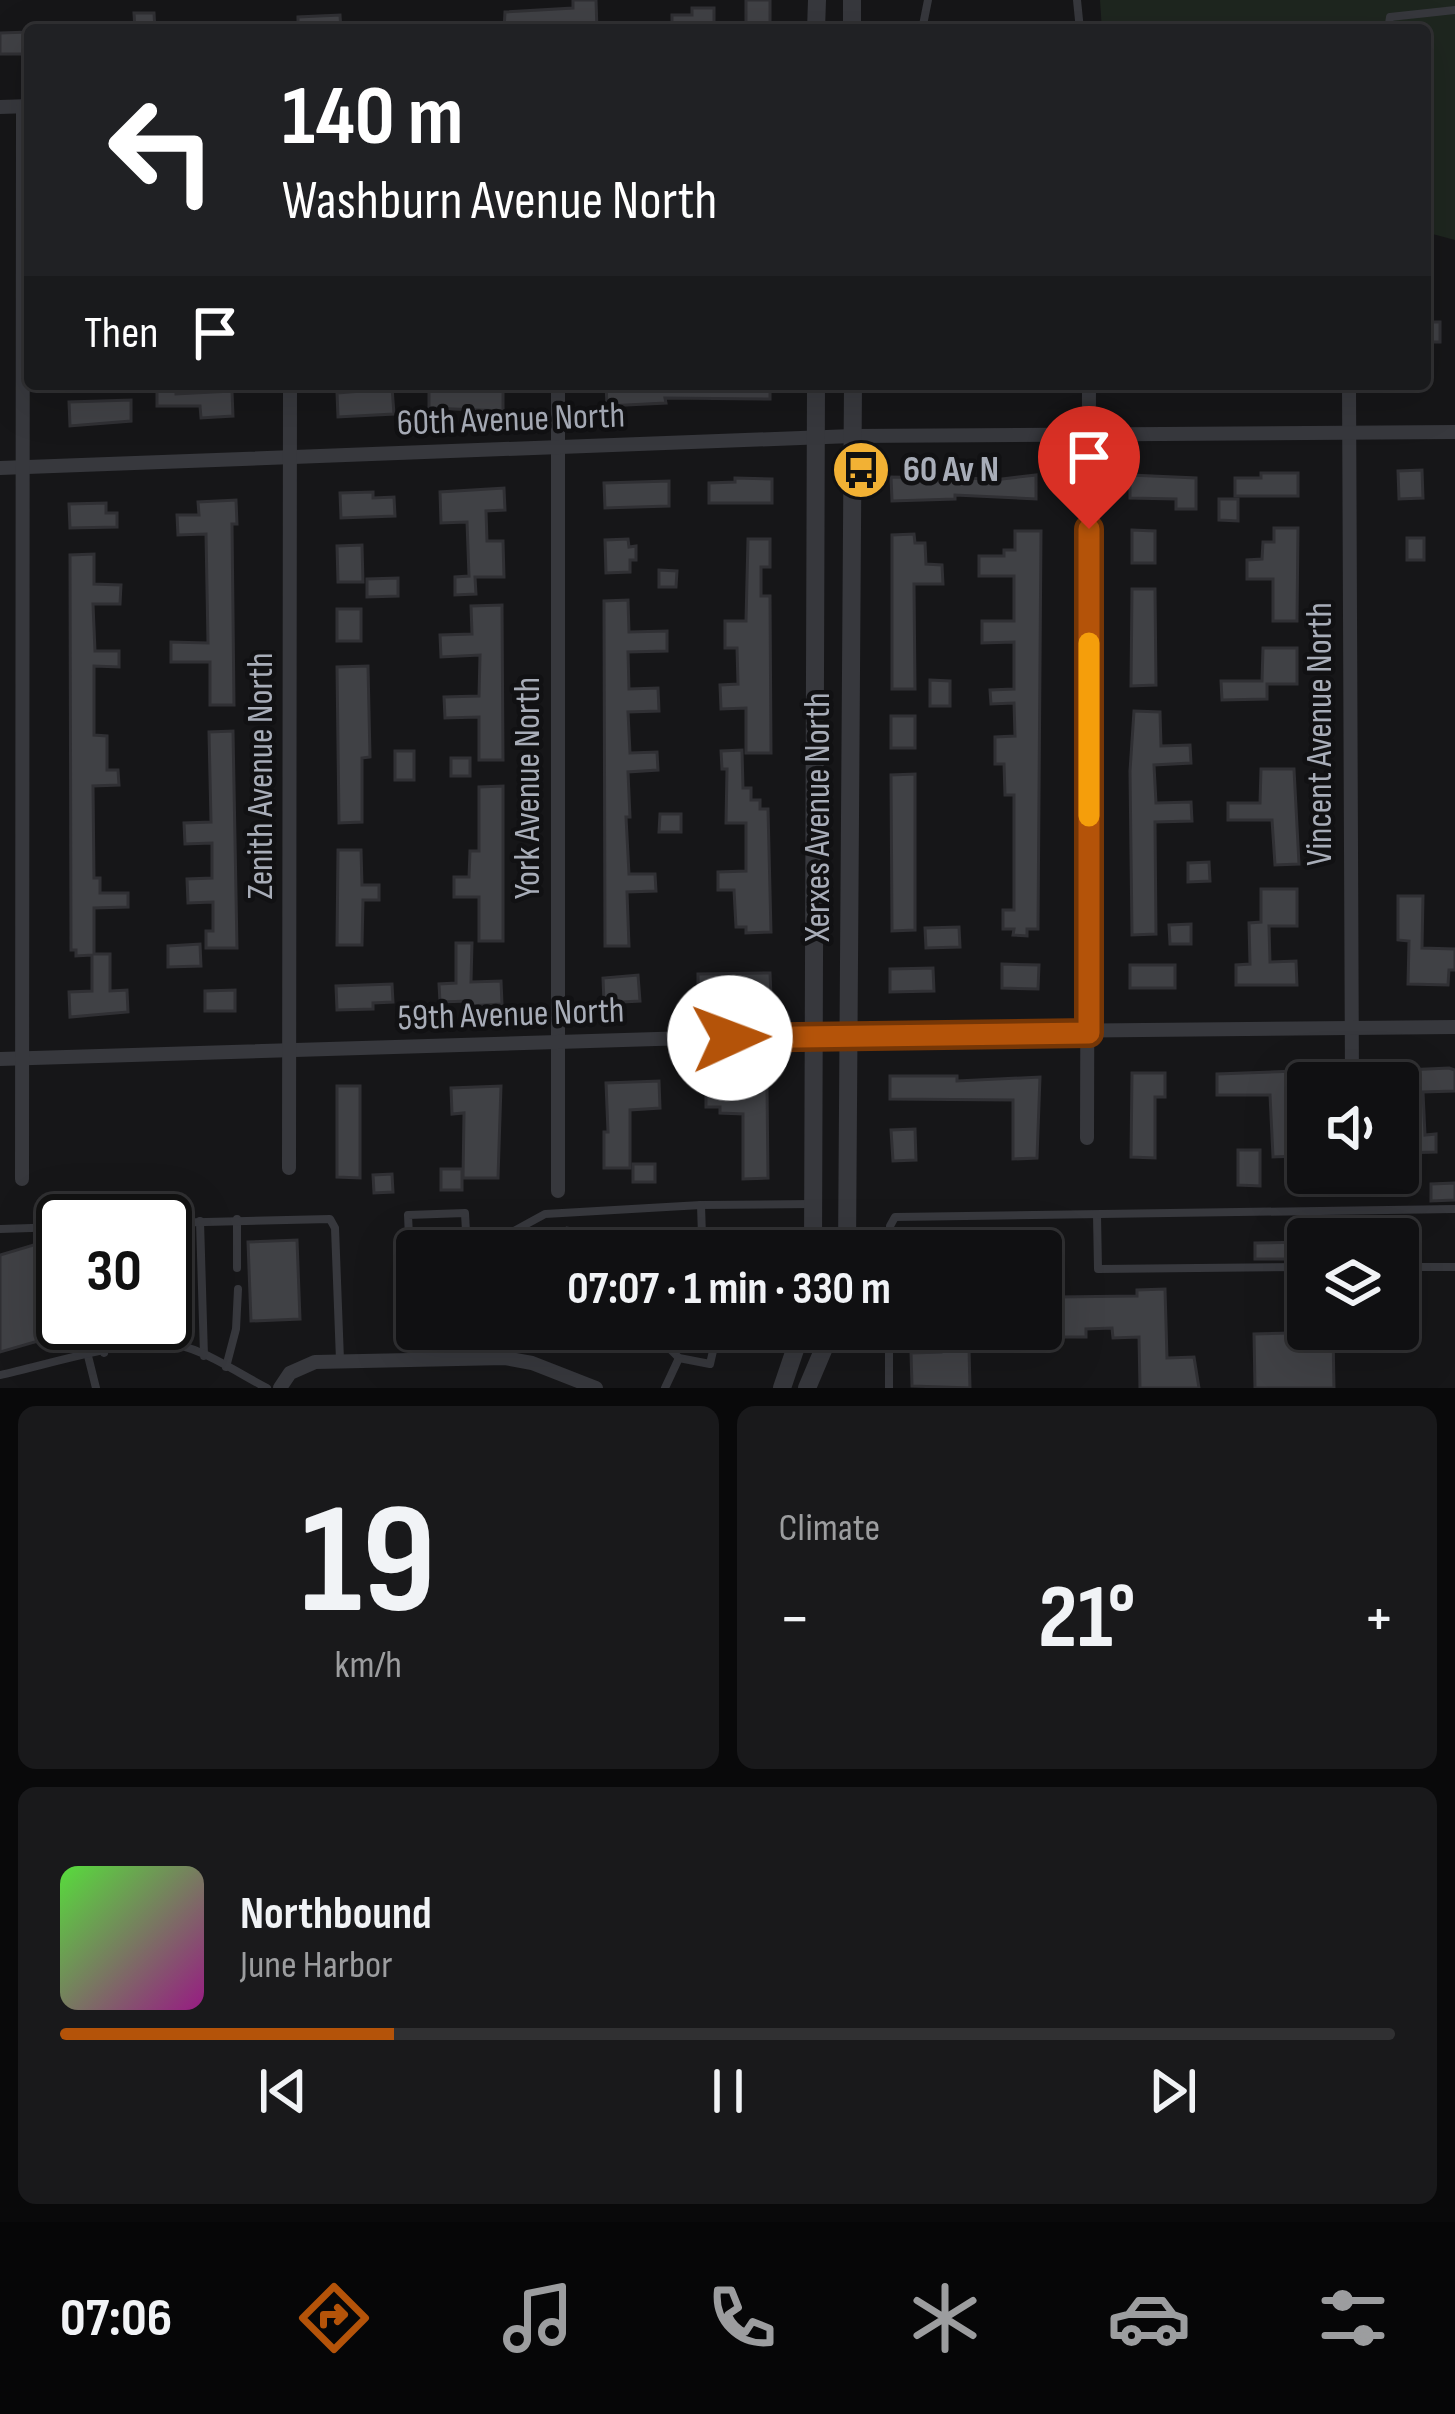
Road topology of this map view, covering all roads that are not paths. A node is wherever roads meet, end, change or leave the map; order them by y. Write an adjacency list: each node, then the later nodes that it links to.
1 (1455, 10): 2 (lane)
2 (1389, 24)
3 (24, 378): 18 (street)
4 (290, 390): 16 (street, Zenith Avenue North)
5 (558, 390): 15 (street, York Avenue North)
6 (816, 390): 14 (street, Xerxes Avenue North)
7 (853, 390): 12 (street, Xerxes Avenue North)
8 (1089, 390): 13 (street)
9 (1348, 390): 10 (street, Vincent Avenue North)
10 (1348, 430): 11 (street, 60th Avenue North); 13 (street, 60th Avenue North); 20 (street, Vincent Avenue North)
11 (1455, 432)
12 (852, 436): 13 (street, 60th Avenue North); 14 (street, 60th Avenue North); 22 (street, Xerxes Avenue North)
13 (1089, 437): 21 (street)
14 (816, 439): 15 (street, 60th Avenue North); 23 (street, Xerxes Avenue North)
15 (558, 449): 16 (street, 60th Avenue North); 24 (street, York Avenue North)
16 (291, 458): 18 (street, 60th Avenue North); 25 (street, Zenith Avenue North)
17 (0, 468): 18 (street, 60th Avenue North)
18 (23, 468): 27 (street)
19 (1455, 1028): 20 (street, 59th Avenue North)
20 (1353, 1030): 21 (street, 59th Avenue North); 28 (street, Vincent Avenue North)
21 (1089, 1033): 22 (street, 59th Avenue North); 29 (street)
22 (851, 1034): 23 (street, 59th Avenue North); 47 (street, Xerxes Avenue North)
23 (815, 1036): 24 (street, 59th Avenue North); 33 (street, Xerxes Avenue North)
24 (558, 1043): 25 (street, 59th Avenue North); 32 (street, York Avenue North)
25 (291, 1051): 27 (street, 59th Avenue North); 30 (street, Zenith Avenue North)
26 (0, 1059): 27 (street, 59th Avenue North)
27 (23, 1059): 31 (street)
28 (1352, 1062)
29 (1088, 1138)
30 (289, 1168)
31 (22, 1178)
32 (558, 1191)
33 (814, 1204): 34 (lane); 46 (street, Xerxes Avenue North)
34 (701, 1205): 44 (lane); 45 (lane)
35 (1455, 1209): 36 (lane)
36 (1096, 1215): 48 (lane); 52 (lane)
37 (237, 1220): 39 (lane); 51 (lane); 70 (lane)
38 (192, 1221): 39 (lane)
39 (200, 1221): 66 (lane)
40 (36, 1228): 41 (lane)
41 (0, 1229)
42 (409, 1230): 43 (lane)
43 (466, 1230)
44 (516, 1230)
45 (702, 1230)
46 (813, 1230)
47 (847, 1230)
48 (890, 1230)
49 (1419, 1267): 50 (lane)
50 (1455, 1267)
51 (237, 1268)
52 (1287, 1268)
53 (238, 1289): 71 (lane)
54 (103, 1350): 64 (lane)
55 (121, 1350): 64 (lane)
56 (186, 1350): 66 (lane)
57 (446, 1350): 67 (lane)
58 (509, 1350): 69 (lane)
59 (671, 1350): 68 (lane)
60 (713, 1350): 68 (lane)
61 (795, 1350): 78 (street)
62 (823, 1350): 79 (street)
63 (889, 1350): 80 (lane)
64 (104, 1353): 65 (lane)
65 (88, 1356): 72 (lane); 73 (lane)
66 (204, 1356): 71 (lane)
67 (446, 1358): 69 (street); 70 (street)
68 (679, 1358): 77 (lane)
69 (510, 1359): 76 (street)
70 (340, 1361): 75 (street)
71 (226, 1367): 74 (lane)
72 (0, 1375)
73 (96, 1388)
74 (267, 1388)
75 (280, 1388)
76 (596, 1388)
77 (665, 1388)
78 (782, 1388)
79 (807, 1388)
80 (889, 1388)

